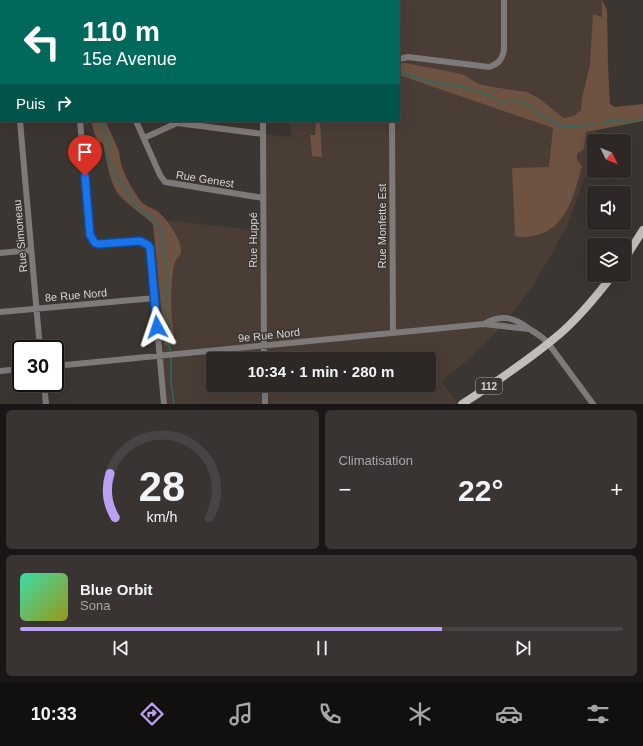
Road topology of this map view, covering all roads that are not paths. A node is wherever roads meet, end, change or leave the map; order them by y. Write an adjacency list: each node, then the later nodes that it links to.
1 (504, 0): 2 (street)
2 (400, 59)
3 (20, 122): 13 (street, Rue Simoneau)
4 (80, 122): 16 (street)
5 (136, 122): 9 (street, Rue Genest)
6 (263, 122): 8 (street, Rue Huppé)
7 (392, 122): 19 (street, Rue Monfette Est)
8 (263, 134): 9 (street); 10 (street, Rue Huppé)
9 (144, 138): 10 (street, Rue Genest)
10 (263, 198): 22 (street, Rue Huppé)
11 (643, 230): 12 (main road)
12 (631, 249)
13 (31, 250): 14 (street); 17 (street, Rue Simoneau)
14 (0, 253)
15 (607, 282): 21 (main road, 112)
16 (154, 298): 17 (street, 8e Rue Nord); 24 (street)
17 (37, 309): 18 (street, 8e Rue Nord); 20 (street, Rue Simoneau)
18 (0, 312)
19 (393, 332): 21 (street, 9e Rue Nord); 22 (street, 9e Rue Nord)
20 (39, 340)
21 (548, 343): 33 (main road, 112); 34 (street, 9e Rue Nord)
22 (264, 346): 23 (street, Rue Huppé); 24 (street, 9e Rue Nord)
23 (264, 352)
24 (159, 356): 25 (street, 9e Rue Nord); 31 (street)
25 (64, 365)
26 (12, 370): 27 (street)
27 (0, 371)
28 (45, 392): 30 (street)
29 (265, 392): 32 (street)
30 (46, 404)
31 (164, 404)
32 (265, 404)
33 (462, 404)
34 (593, 404)

